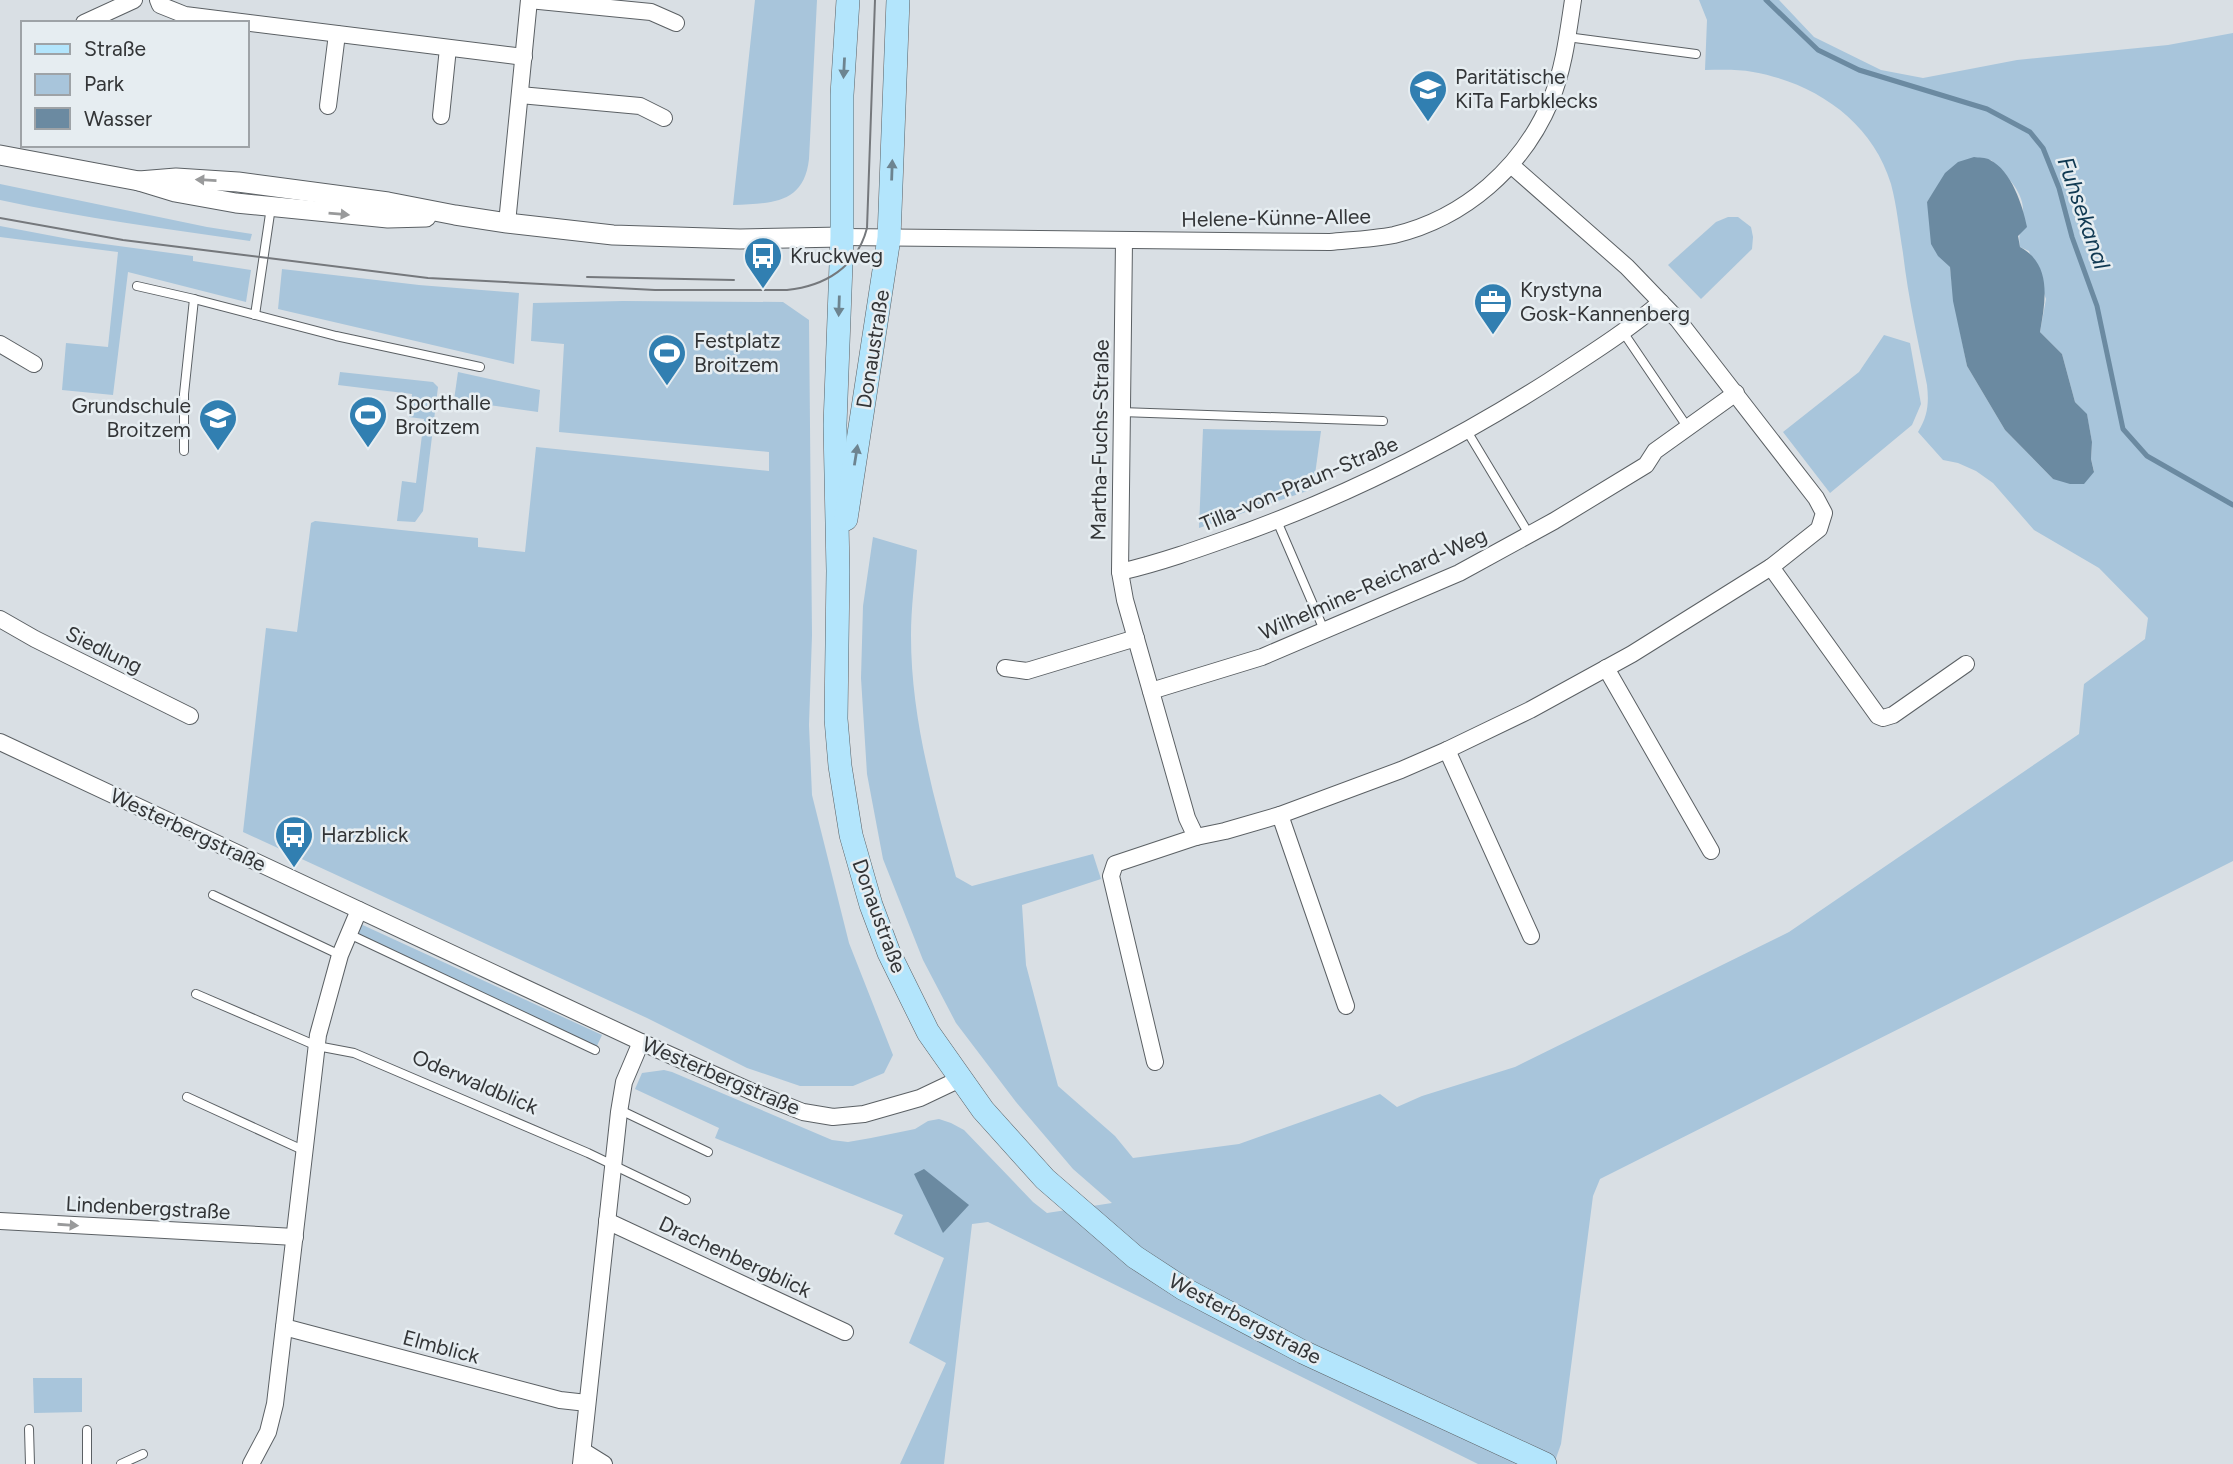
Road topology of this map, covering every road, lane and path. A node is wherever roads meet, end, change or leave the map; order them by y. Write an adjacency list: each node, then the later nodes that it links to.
1 (134, 0): 7 (street)
2 (158, 0): 8 (street)
3 (529, 0): 9 (street); 15 (street)
4 (848, 0): 27 (main road, Donaustraße, one-way to 27)
5 (898, 0): 28 (main road, Donaustraße, one-way to 5)
6 (1573, 0): 12 (street, Helene-Künne-Allee)
7 (88, 21)
8 (220, 21)
9 (676, 23)
10 (248, 24): 11 (street)
11 (337, 34): 13 (street); 17 (street)
12 (1567, 37): 14 (lane); 21 (street, Helene-Künne-Allee)
13 (448, 48): 15 (street); 18 (street)
14 (1696, 54)
15 (524, 57): 16 (street)
16 (520, 94): 19 (street); 26 (street)
17 (328, 106)
18 (441, 116)
19 (664, 118)
20 (0, 155): 22 (street)
21 (1511, 164): 29 (street, Helene-Künne-Allee); 32 (street)
22 (138, 181): 23 (street, one-way to 22); 24 (street)
23 (274, 187): 24 (lane); 25 (street)
24 (271, 208): 25 (street, one-way to 25); 33 (lane)
25 (455, 215): 26 (street)
26 (507, 223): 27 (street)
27 (842, 237): 28 (street, Helene-Künne-Allee); 47 (main road, Donaustraße, one-way to 47)
28 (889, 238): 29 (street, Helene-Künne-Allee); 47 (main road, Donaustraße, one-way to 28)
29 (1124, 241): 39 (street, Martha-Fuchs-Straße)
30 (137, 286): 31 (lane)
31 (194, 299): 33 (lane); 43 (lane)
32 (1661, 302): 34 (street, Tilla-von-Praun-Straße); 38 (street)
33 (255, 315): 37 (lane)
34 (1623, 332): 41 (lane); 42 (street, Tilla-von-Praun-Straße)
35 (0, 344): 36 (street)
36 (34, 364)
37 (480, 367)
38 (1736, 393): 41 (street, Wilhelmine-Reichard-Weg); 46 (street)
39 (1121, 412): 40 (lane); 48 (street, Martha-Fuchs-Straße)
40 (1383, 421)
41 (1688, 428): 45 (street, Wilhelmine-Reichard-Weg)
42 (1467, 431): 44 (street, Tilla-von-Praun-Straße); 45 (lane)
43 (184, 451)
44 (1277, 521): 48 (street, Tilla-von-Praun-Straße); 50 (lane)
45 (1529, 534): 50 (street, Wilhelmine-Reichard-Weg)
46 (1770, 566): 52 (street); 54 (street)
47 (838, 571): 73 (main road, Donaustraße)
48 (1120, 572): 51 (street, Martha-Fuchs-Straße)
49 (0, 619): 56 (street, Siedlung)
50 (1324, 631): 55 (street, Wilhelmine-Reichard-Weg)
51 (1136, 638): 53 (street); 55 (street, Martha-Fuchs-Straße)
52 (1966, 664)
53 (1005, 668)
54 (1606, 668): 58 (street); 61 (street)
55 (1151, 691): 60 (street, Martha-Fuchs-Straße)
56 (190, 716)
57 (0, 742): 63 (street, Westerbergstraße)
58 (1447, 750): 59 (street); 65 (street)
59 (1280, 815): 60 (street); 68 (street)
60 (1196, 836): 72 (street)
61 (1711, 851)
62 (213, 895): 66 (lane)
63 (359, 910): 64 (street); 69 (street, Westerbergstraße)
64 (349, 934): 66 (street); 71 (lane)
65 (1531, 936)
66 (340, 955): 70 (street)
67 (196, 993): 70 (lane)
68 (1346, 1006)
69 (641, 1042): 73 (street, Westerbergstraße); 75 (street)
70 (317, 1046): 76 (street); 78 (lane, Oderwaldblick)
71 (595, 1050)
72 (1155, 1062)
73 (960, 1079): 95 (main road, Westerbergstraße)
74 (187, 1097): 76 (lane)
75 (620, 1110): 77 (lane); 78 (street)
76 (305, 1151): 82 (street)
77 (708, 1152)
78 (613, 1164): 79 (lane, Oderwaldblick); 81 (street)
79 (686, 1200)
80 (0, 1220): 82 (street, Lindenbergstraße, one-way to 82)
81 (607, 1221): 84 (street, Drachenbergblick); 85 (street)
82 (295, 1237): 83 (street)
83 (284, 1327): 85 (street, Elmblick); 93 (street)
84 (845, 1332)
85 (587, 1403): 89 (street)
86 (29, 1429): 90 (lane)
87 (87, 1430): 91 (lane)
88 (143, 1454): 92 (lane)
89 (582, 1458): 94 (street)
90 (30, 1464)
91 (87, 1464)
92 (121, 1464)
93 (251, 1464)
94 (604, 1464)
95 (1545, 1464)

